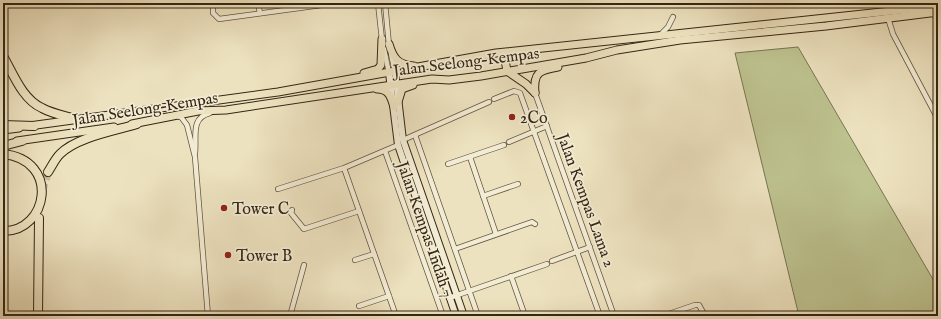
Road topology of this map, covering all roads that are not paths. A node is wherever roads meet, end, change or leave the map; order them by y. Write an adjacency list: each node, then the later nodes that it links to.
1 (213, 3): 8 (street)
2 (258, 3): 8 (street)
3 (336, 3): 5 (street)
4 (378, 3): 13 (street)
5 (302, 5): 8 (street)
6 (385, 5): 14 (street)
7 (935, 8): 10 (main road, Jalan Seelong–Kempas); 11 (street); 12 (main road, Jalan Seelong–Kempas)
8 (260, 13)
9 (673, 17): 12 (street)
10 (888, 18): 17 (main road, Jalan Seelong–Kempas); 33 (street)
11 (938, 21)
12 (660, 35): 15 (main road, Jalan Seelong–Kempas)
13 (382, 39): 20 (street); 25 (main road)
14 (389, 44): 18 (main road); 20 (street)
15 (518, 52): 18 (main road, Jalan Seelong–Kempas); 19 (main road)
16 (3, 56): 34 (highway)
17 (586, 58): 19 (main road, Jalan Seelong–Kempas); 27 (main road)
18 (426, 67): 20 (main road, Jalan Seelong–Kempas)
19 (506, 71): 22 (main road, Jalan Seelong–Kempas); 27 (main road)
20 (392, 73): 23 (street); 25 (main road, Jalan Seelong–Kempas)
21 (3, 78): 24 (highway)
22 (449, 80): 23 (main road, Jalan Seelong–Kempas); 30 (main road)
23 (394, 84): 26 (main road, Jalan Seelong–Kempas); 30 (street)
24 (3, 88)
25 (278, 92): 34 (main road, Jalan Seelong–Kempas)
26 (341, 93): 30 (main road); 31 (main road, Jalan Seelong–Kempas)
27 (535, 93): 38 (street, Jalan Kempas Lama 2)
28 (494, 99): 40 (street)
29 (489, 102): 41 (street)
30 (396, 104): 43 (street)
31 (226, 110): 32 (main road, Jalan Seelong–Kempas); 50 (street)
32 (169, 116): 35 (main road, Jalan Seelong–Kempas); 50 (street)
33 (938, 119)
34 (78, 120): 37 (main road, Jalan Seelong–Kempas)
35 (137, 124): 42 (main road, Jalan Seelong–Kempas); 54 (highway)
36 (3, 125): 37 (highway)
37 (34, 126): 39 (main road, Jalan Seelong–Kempas)
38 (547, 126): 40 (street); 64 (street, Jalan Kempas Lama 2)
39 (3, 130)
40 (534, 132): 44 (street); 66 (street)
41 (416, 135): 43 (street); 65 (street)
42 (22, 141): 45 (main road, Jalan Seelong–Kempas); 47 (highway)
43 (400, 142): 48 (street); 74 (street); 76 (street)
44 (509, 142)
45 (3, 143)
46 (504, 145): 51 (street)
47 (3, 146)
48 (385, 151): 53 (street); 82 (street, Jalan Kempas Indah 7)
49 (3, 154): 62 (highway)
50 (195, 157): 79 (street)
51 (470, 157): 52 (street); 57 (street)
52 (448, 164)
53 (344, 168): 56 (street); 59 (street)
54 (48, 172)
55 (518, 184): 57 (street)
56 (278, 188)
57 (483, 196): 63 (street)
58 (292, 210): 59 (street)
59 (359, 211): 67 (street)
60 (39, 218): 78 (highway)
61 (535, 224): 63 (street)
62 (3, 231)
63 (496, 234): 65 (street)
64 (590, 247): 66 (street); 88 (street, Jalan Kempas Lama 2)
65 (455, 249): 73 (street)
66 (577, 251): 69 (street); 87 (street)
67 (374, 254): 68 (street); 75 (street)
68 (355, 260)
69 (552, 260)
70 (547, 264): 72 (street)
71 (304, 265): 80 (street)
72 (511, 276): 73 (street); 86 (street)
73 (469, 291): 74 (street); 85 (street)
74 (456, 295): 76 (street); 84 (street)
75 (389, 296): 77 (street); 81 (street)
76 (449, 298): 83 (street)
77 (359, 306)
78 (38, 316)
79 (208, 316)
80 (290, 316)
81 (396, 316)
82 (443, 316)
83 (456, 316)
84 (464, 316)
85 (478, 316)
86 (525, 316)
87 (600, 316)
88 (614, 316)
89 (663, 316): 90 (street)
90 (705, 316)

